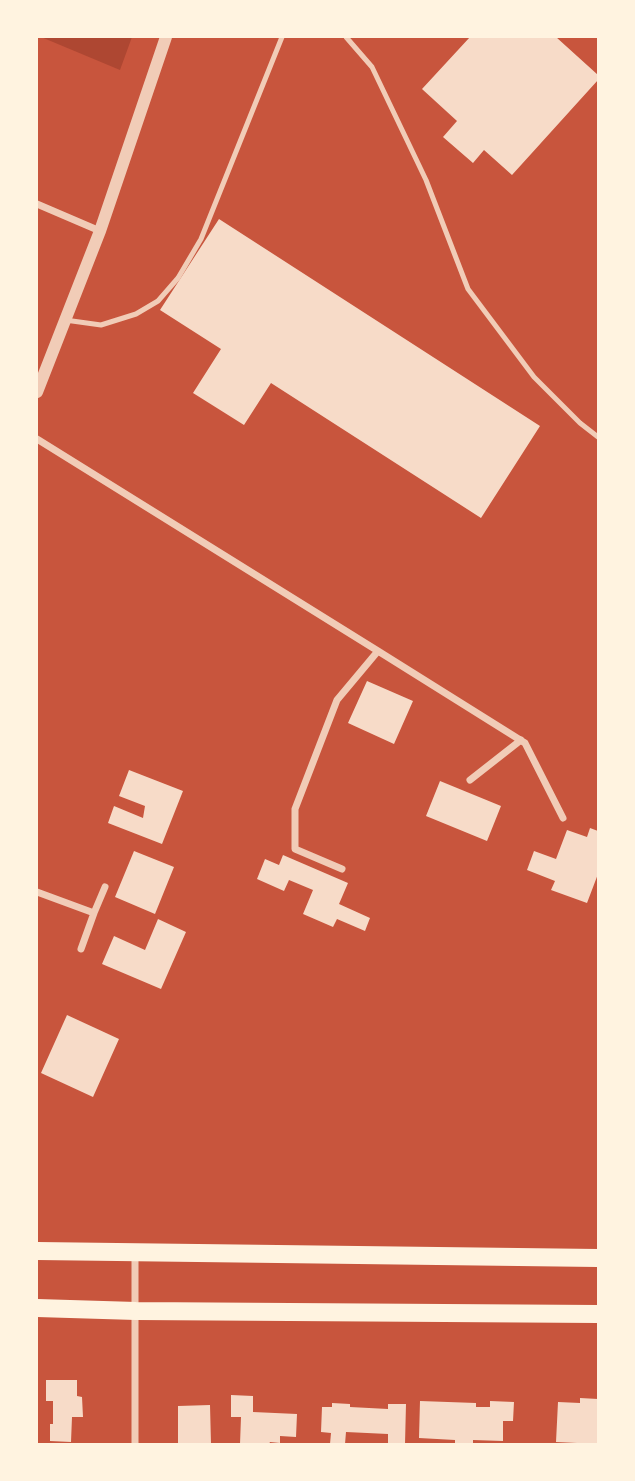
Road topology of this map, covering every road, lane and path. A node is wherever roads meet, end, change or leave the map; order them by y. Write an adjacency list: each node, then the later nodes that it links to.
1 (166, 37): 5 (street)
2 (282, 37): 6 (lane)
3 (346, 37): 8 (lane)
4 (37, 204): 5 (street)
5 (100, 231): 6 (street)
6 (64, 320): 7 (street)
7 (37, 392)
8 (598, 437)
9 (37, 439): 10 (street)
10 (378, 651): 11 (street); 14 (street)
11 (521, 740): 12 (street); 13 (street)
12 (470, 780)
13 (563, 818)
14 (342, 869)
15 (105, 887): 17 (street)
16 (37, 891): 17 (street)
17 (94, 913): 18 (street)
18 (81, 949)
19 (37, 1251): 20 (main road)
20 (135, 1254): 21 (main road); 23 (street)
21 (598, 1258)
22 (37, 1308): 23 (main road)
23 (136, 1311): 24 (main road); 25 (street)
24 (598, 1314)
25 (135, 1444)

